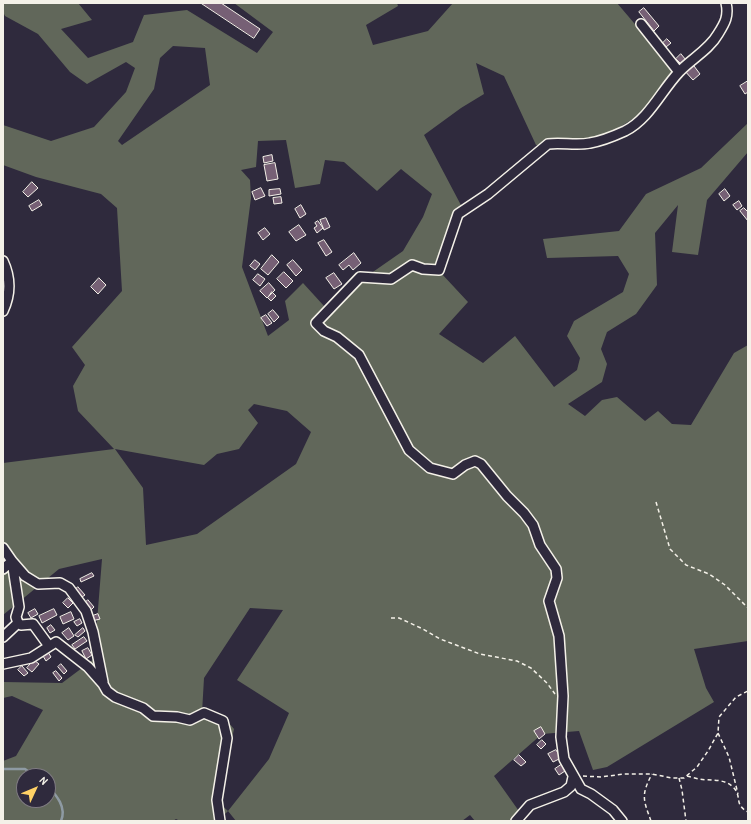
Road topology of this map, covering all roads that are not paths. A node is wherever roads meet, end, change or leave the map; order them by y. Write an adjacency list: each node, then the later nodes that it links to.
1 (726, 3): 3 (street)
2 (642, 24): 3 (street)
3 (679, 72): 14 (street)
4 (3, 261): 5 (street)
5 (3, 311)
6 (3, 548): 7 (street)
7 (12, 561): 8 (street); 9 (street); 13 (street)
8 (3, 569)
9 (18, 623): 10 (street); 11 (street)
10 (3, 637)
11 (49, 646): 12 (street); 13 (street)
12 (3, 664)
13 (103, 684): 15 (street)
14 (573, 777): 16 (street); 17 (street)
15 (220, 821)
16 (516, 821)
17 (622, 821)

